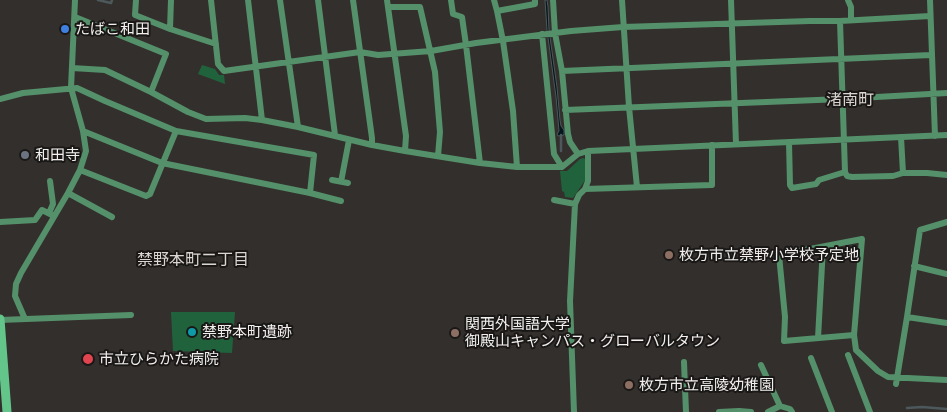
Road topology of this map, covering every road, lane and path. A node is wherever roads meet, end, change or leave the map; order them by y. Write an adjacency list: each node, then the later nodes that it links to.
1 (76, 0): 20 (street)
2 (136, 0): 25 (street)
3 (171, 0): 25 (street)
4 (211, 0): 29 (street)
5 (248, 0): 39 (street)
6 (280, 0): 37 (street)
7 (318, 0): 35 (street)
8 (353, 0): 32 (street)
9 (451, 0): 30 (street)
10 (494, 0): 18 (street)
11 (534, 0): 18 (street)
12 (553, 0): 26 (street)
13 (622, 0): 24 (street)
14 (731, 0): 23 (street)
15 (848, 0): 21 (street)
16 (930, 0): 19 (street)
17 (388, 3): 31 (street); 33 (street)
18 (497, 11): 28 (street)
19 (930, 16): 21 (street); 34 (street)
20 (75, 17): 40 (street); 44 (street)
21 (851, 20): 22 (street)
22 (840, 21): 23 (street); 36 (street)
23 (733, 24): 24 (street); 38 (street)
24 (623, 28): 26 (street); 41 (street)
25 (170, 29): 29 (street)
26 (555, 33): 27 (street); 42 (street)
27 (542, 34): 28 (street); 74 (street)
28 (503, 40): 30 (street); 73 (street)
29 (216, 44): 39 (street)
30 (466, 45): 31 (street); 72 (street)
31 (431, 51): 33 (street); 70 (street)
32 (360, 52): 33 (street); 35 (street); 64 (street)
33 (395, 53): 67 (street)
34 (931, 55): 36 (street); 46 (street)
35 (325, 57): 37 (street); 57 (street)
36 (841, 59): 38 (street); 48 (street)
37 (289, 62): 39 (street); 53 (street)
38 (733, 64): 41 (street); 49 (street)
39 (256, 67): 52 (street)
40 (72, 68): 43 (street); 44 (street)
41 (626, 68): 42 (street); 50 (street)
42 (562, 71): 51 (street)
43 (71, 88): 47 (street); 54 (street); 55 (street)
44 (150, 92): 52 (street)
45 (947, 93): 46 (street)
46 (933, 94): 48 (street); 58 (street)
47 (0, 99)
48 (842, 99): 49 (street); 60 (street)
49 (734, 102): 50 (street); 63 (street)
50 (629, 107): 51 (street); 66 (street)
51 (565, 110): 69 (street)
52 (262, 120): 53 (street)
53 (298, 127): 57 (street)
54 (83, 131): 71 (street); 75 (street)
55 (176, 131): 71 (street); 86 (street)
56 (947, 135): 58 (street)
57 (335, 136): 61 (street)
58 (935, 136): 59 (street)
59 (901, 137): 60 (street); 77 (street)
60 (844, 139): 62 (street); 76 (street)
61 (349, 140): 64 (street); 81 (street)
62 (789, 142): 63 (street); 76 (street)
63 (736, 144): 65 (street)
64 (372, 145): 67 (street)
65 (712, 146): 66 (street); 83 (street)
66 (632, 149): 68 (street); 83 (street)
67 (405, 151): 70 (street)
68 (588, 151): 69 (street); 84 (street)
69 (578, 154): 74 (street)
70 (438, 156): 72 (street)
71 (162, 163): 75 (street); 86 (street)
72 (480, 163): 73 (street)
73 (517, 167): 74 (street)
74 (562, 167)
75 (80, 170): 85 (street)
76 (845, 172): 77 (street)
77 (903, 174): 78 (street)
78 (947, 176)
79 (332, 180): 81 (street)
80 (50, 181): 90 (street)
81 (341, 182): 82 (street)
82 (348, 183)
83 (636, 187): 84 (street)
84 (586, 189): 89 (street)
85 (68, 193): 90 (street); 91 (street)
86 (310, 193): 88 (street)
87 (554, 200): 89 (street)
88 (341, 201)
89 (575, 204): 113 (street)
90 (52, 215): 92 (street); 100 (street)
91 (112, 217)
92 (0, 222)
93 (947, 222): 95 (street)
94 (823, 247): 102 (street); 103 (street); 103 (street)
95 (914, 266): 96 (street); 98 (street)
96 (947, 274)
97 (132, 315): 100 (street)
98 (908, 317): 101 (street); 109 (street)
99 (0, 319): 100 (street); 108 (main road)
100 (25, 319)
101 (947, 324)
102 (854, 335): 103 (street); 109 (street)
103 (818, 338)
104 (848, 355): 120 (street)
105 (811, 358): 119 (street)
106 (684, 362): 114 (street)
107 (761, 365): 111 (street)
108 (2, 374): 112 (main road)
109 (896, 380): 110 (street)
110 (947, 380)
111 (780, 406): 117 (street); 118 (street)
112 (7, 412)
113 (574, 412)
114 (686, 412)
115 (719, 412): 116 (street)
116 (751, 412)
117 (768, 412)
118 (792, 412)
119 (832, 412)
120 (870, 412)

